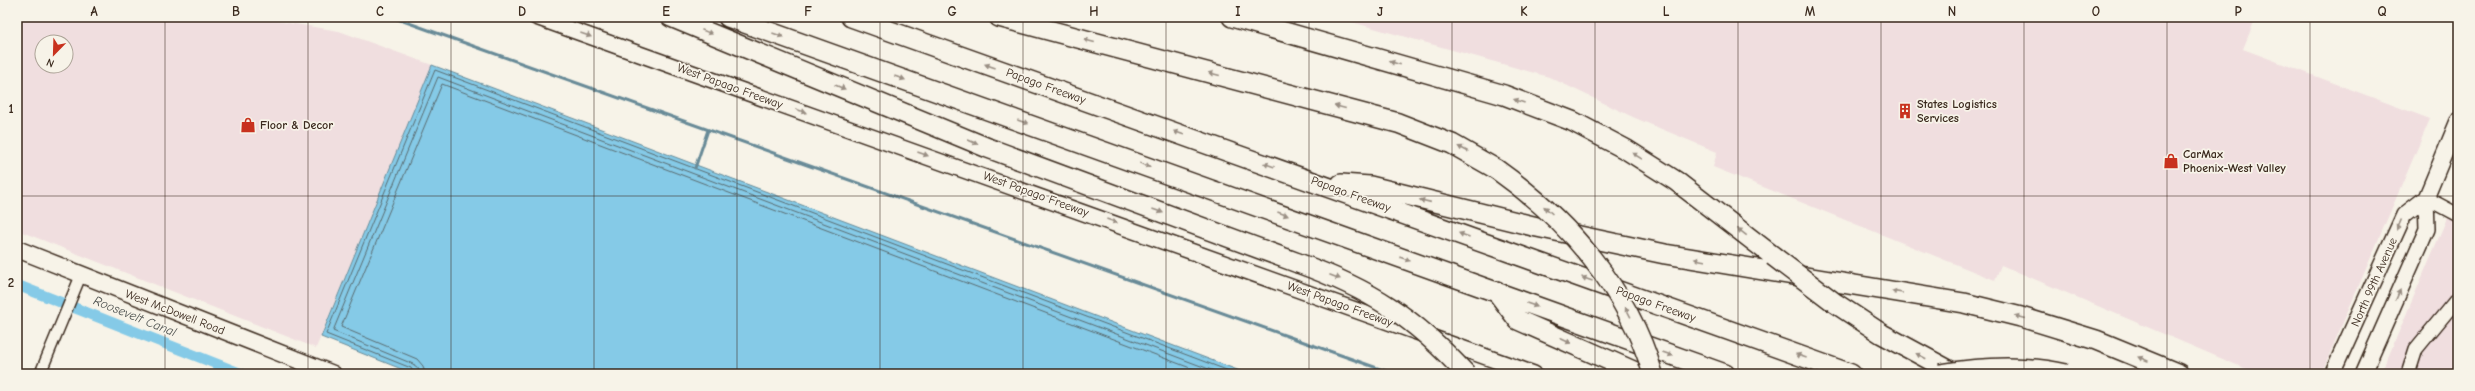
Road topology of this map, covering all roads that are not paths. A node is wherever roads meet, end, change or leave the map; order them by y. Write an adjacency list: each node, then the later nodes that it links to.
1 (536, 17): 18 (main road, West Papago Freeway, one-way to 18)
2 (671, 17): 17 (highway, one-way to 17, bridge)
3 (728, 17): 13 (highway, one-way to 13)
4 (851, 17): 8 (highway, Papago Freeway, one-way to 4)
5 (999, 17): 20 (highway, one-way to 5, bridge)
6 (1232, 17): 24 (highway, one-way to 6, bridge)
7 (2458, 121): 9 (main road, North 99th Avenue)
8 (1319, 183): 22 (highway, Papago Freeway, one-way to 8); 26 (highway, one-way to 8)
9 (2426, 198): 10 (street); 27 (main road, North 99th Avenue, one-way to 27); 28 (main road, North 99th Avenue, one-way to 9)
10 (2458, 215)
11 (17, 249): 12 (main road, West McDowell Road)
12 (81, 275): 15 (street); 16 (main road, West McDowell Road)
13 (1496, 292): 19 (highway, one-way to 19); 21 (highway, one-way to 21)
14 (2458, 298): 29 (street)
15 (40, 374)
16 (333, 374)
17 (1466, 374)
18 (1534, 374)
19 (1640, 374)
20 (1654, 374)
21 (1725, 374)
22 (1851, 374)
23 (1940, 374): 25 (highway, bridge)
24 (1956, 374)
25 (2066, 374)
26 (2179, 374)
27 (2332, 374)
28 (2363, 374)
29 (2408, 374)

